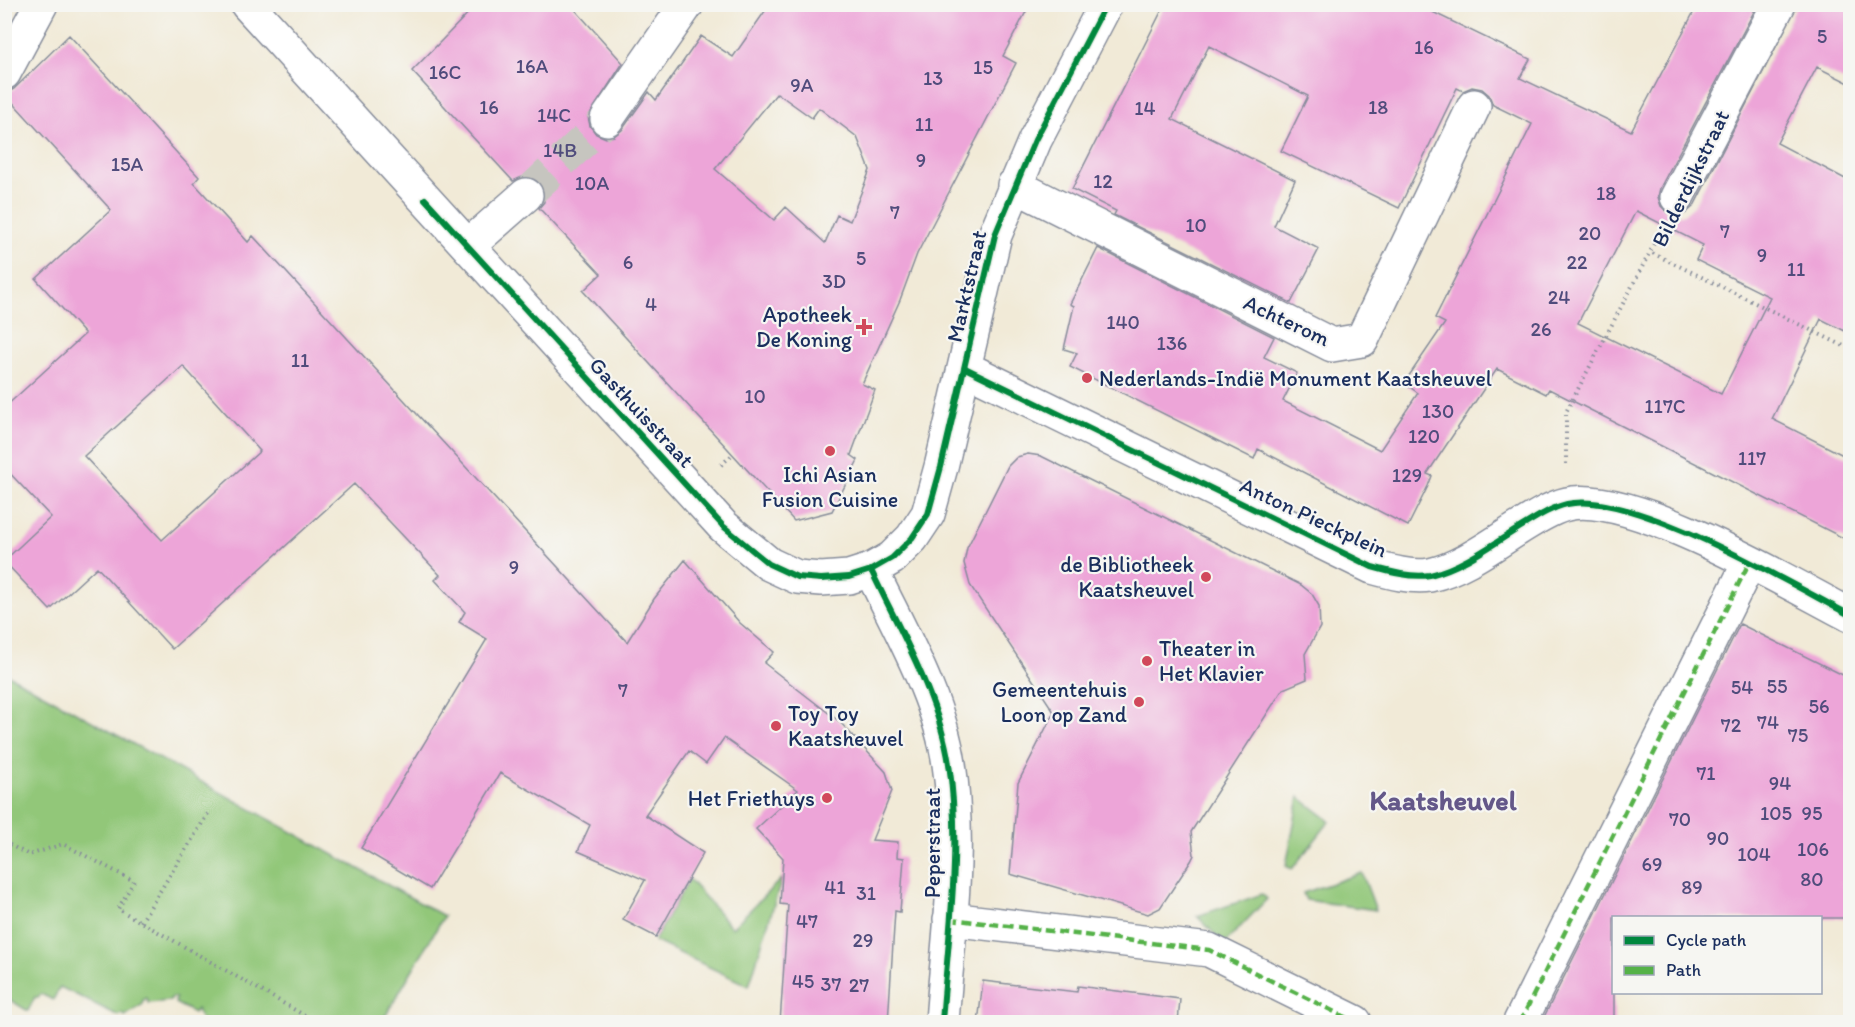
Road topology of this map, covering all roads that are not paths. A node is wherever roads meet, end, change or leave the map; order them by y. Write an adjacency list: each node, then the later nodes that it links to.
1 (41, 4): 6 (street)
2 (247, 4): 12 (street, Gasthuisstraat)
3 (687, 4): 8 (street)
4 (1106, 4): 9 (street, Marktstraat)
5 (1779, 4): 11 (street, Bilderdijkstraat)
6 (4, 73)
7 (1474, 106): 9 (street, Achterom)
8 (607, 119)
9 (1014, 185): 13 (street, Marktstraat)
10 (526, 195): 12 (street)
11 (1677, 197)
12 (468, 246): 15 (street, Gasthuisstraat)
13 (965, 368): 14 (street, Anton Pieckplein); 15 (street, Marktstraat)
14 (1749, 563): 16 (street, Anton Pieckplein); 20 (street)
15 (871, 570): 17 (street, Peperstraat)
16 (1851, 615)
17 (950, 919): 18 (street, Peperstraat); 19 (street)
18 (942, 1023)
19 (1355, 1023)
20 (1520, 1023)

